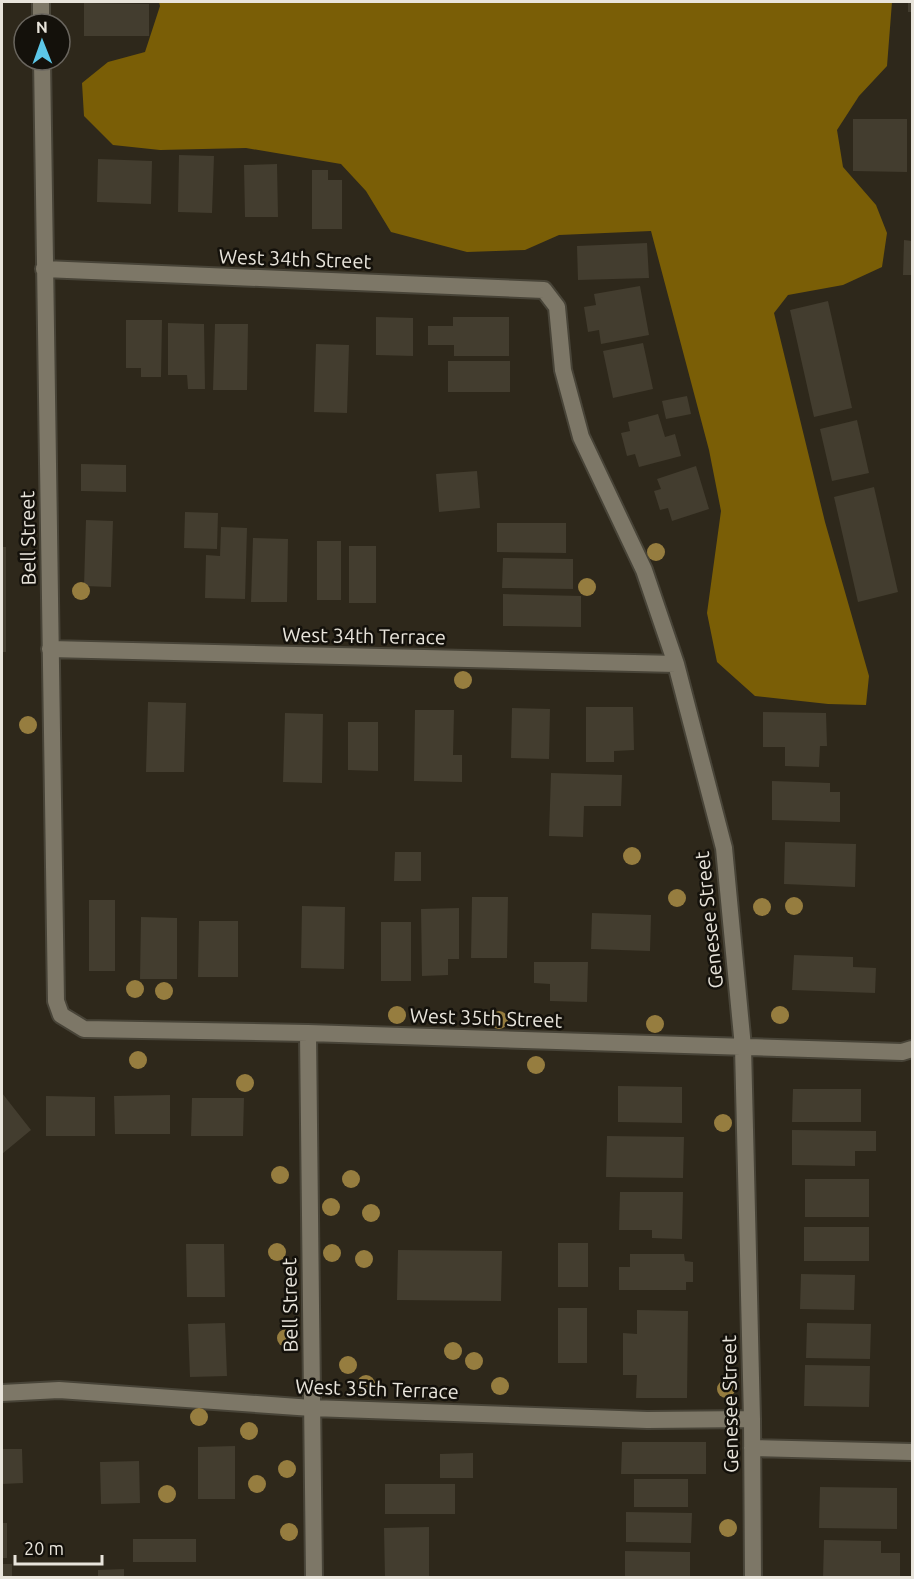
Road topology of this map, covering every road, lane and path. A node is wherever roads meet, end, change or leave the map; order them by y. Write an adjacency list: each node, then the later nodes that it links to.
1 (42, 72): 2 (street, Bell Street)
2 (44, 269): 3 (street, West 34th Street); 4 (street, Bell Street)
3 (544, 290): 5 (street, Genesee Street)
4 (50, 649): 5 (street, West 34th Terrace); 6 (street, Bell Street)
5 (676, 664): 8 (street, Genesee Street)
6 (61, 1015): 7 (street, West 35th Street)
7 (308, 1033): 8 (street, West 35th Street); 11 (street, Bell Street)
8 (743, 1047): 9 (street, West 35th Street); 12 (street, Genesee Street)
9 (912, 1050)
10 (2, 1393): 11 (street, West 35th Terrace)
11 (312, 1408): 12 (street, West 35th Terrace); 15 (street, Bell Street)
12 (752, 1419): 13 (street, Genesee Street)
13 (752, 1448): 14 (street); 16 (street, Genesee Street)
14 (912, 1452)
15 (314, 1578)
16 (753, 1578)

